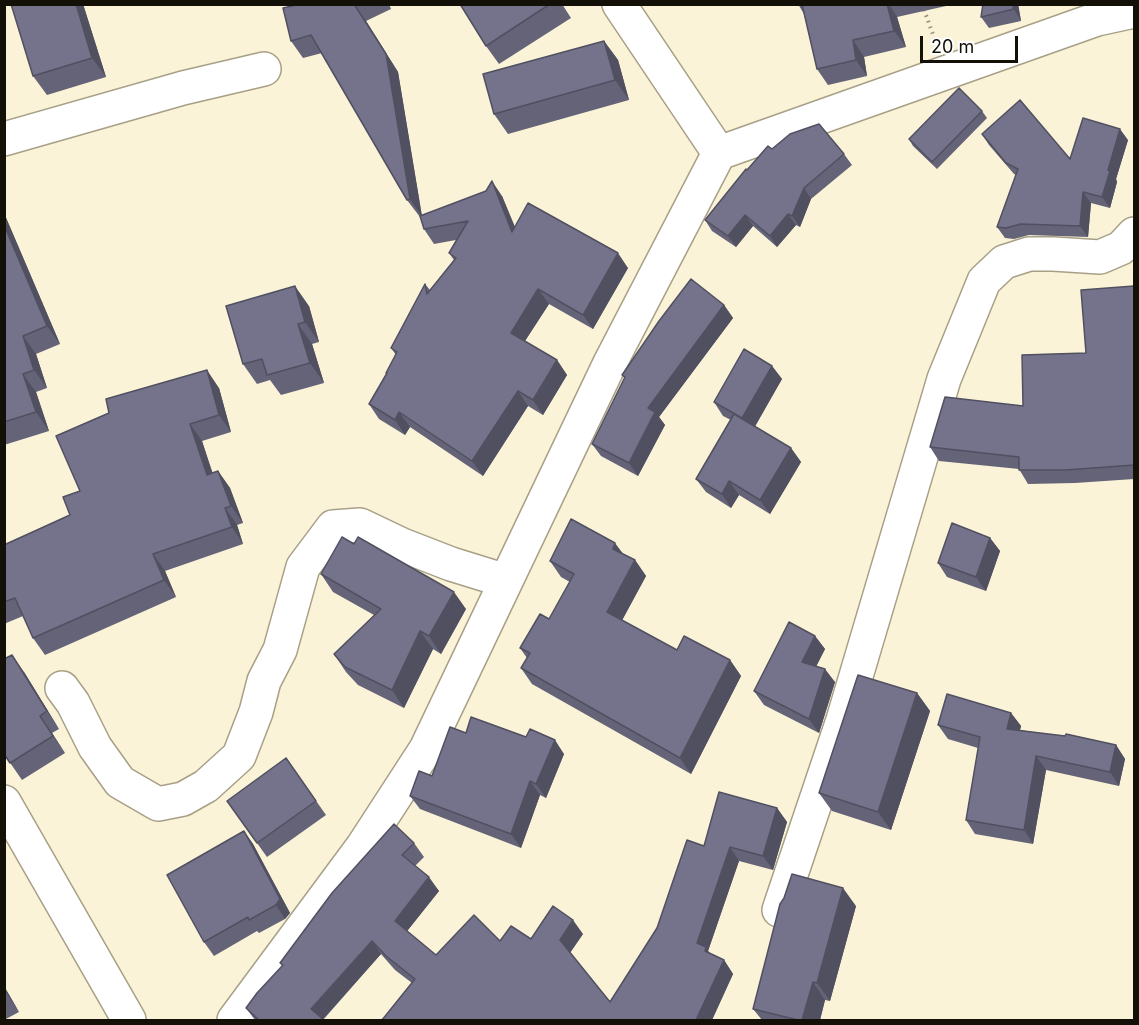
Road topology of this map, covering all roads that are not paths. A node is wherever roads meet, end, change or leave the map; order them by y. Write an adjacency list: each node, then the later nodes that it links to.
1 (619, 4): 5 (street)
2 (1134, 11): 5 (street)
3 (264, 69): 4 (street)
4 (4, 139)
5 (719, 153): 7 (street)
6 (1133, 239): 10 (street)
7 (506, 581): 8 (street); 12 (street)
8 (62, 688)
9 (4, 802): 11 (street)
10 (779, 910)
11 (129, 1020)
12 (234, 1020)

